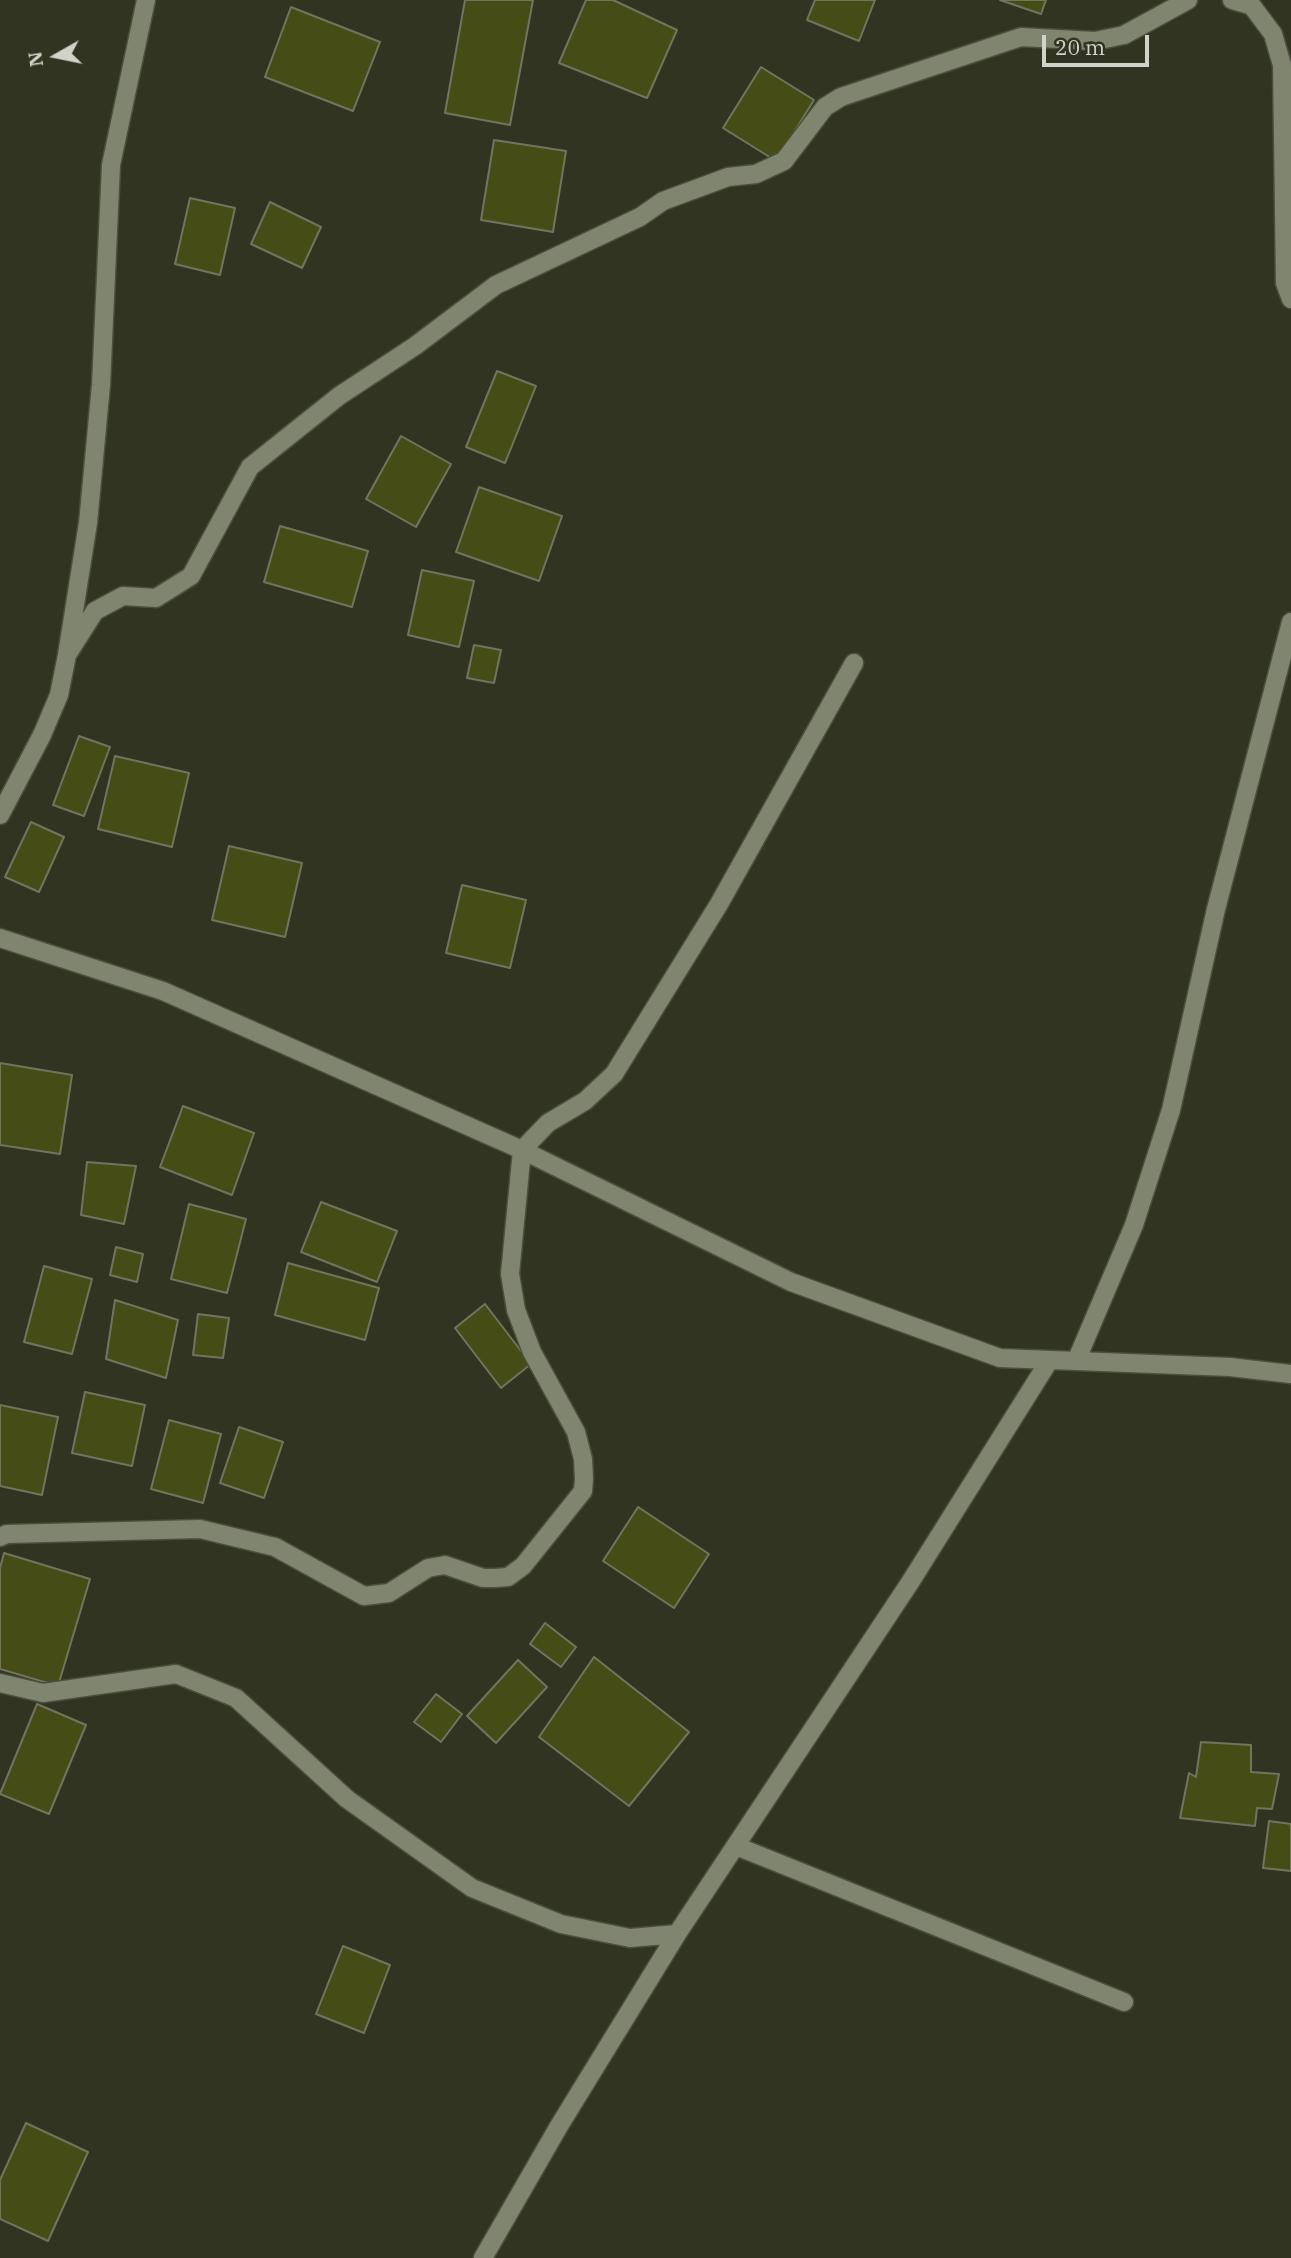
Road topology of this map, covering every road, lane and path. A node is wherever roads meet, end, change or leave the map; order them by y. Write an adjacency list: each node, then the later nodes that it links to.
1 (146, 0): 6 (street)
2 (1188, 0): 6 (street)
3 (1232, 0): 4 (street)
4 (1291, 299)
5 (1291, 622): 11 (street)
6 (67, 655): 8 (street)
7 (853, 663): 10 (street)
8 (0, 815)
9 (0, 938): 10 (street)
10 (522, 1150): 12 (street); 14 (street)
11 (1077, 1359): 12 (street); 13 (street)
12 (1049, 1361): 16 (street)
13 (1291, 1374)
14 (0, 1537)
15 (0, 1683): 17 (street)
16 (736, 1846): 17 (street); 18 (street)
17 (677, 1934): 19 (street)
18 (1124, 2002)
19 (483, 2258)

